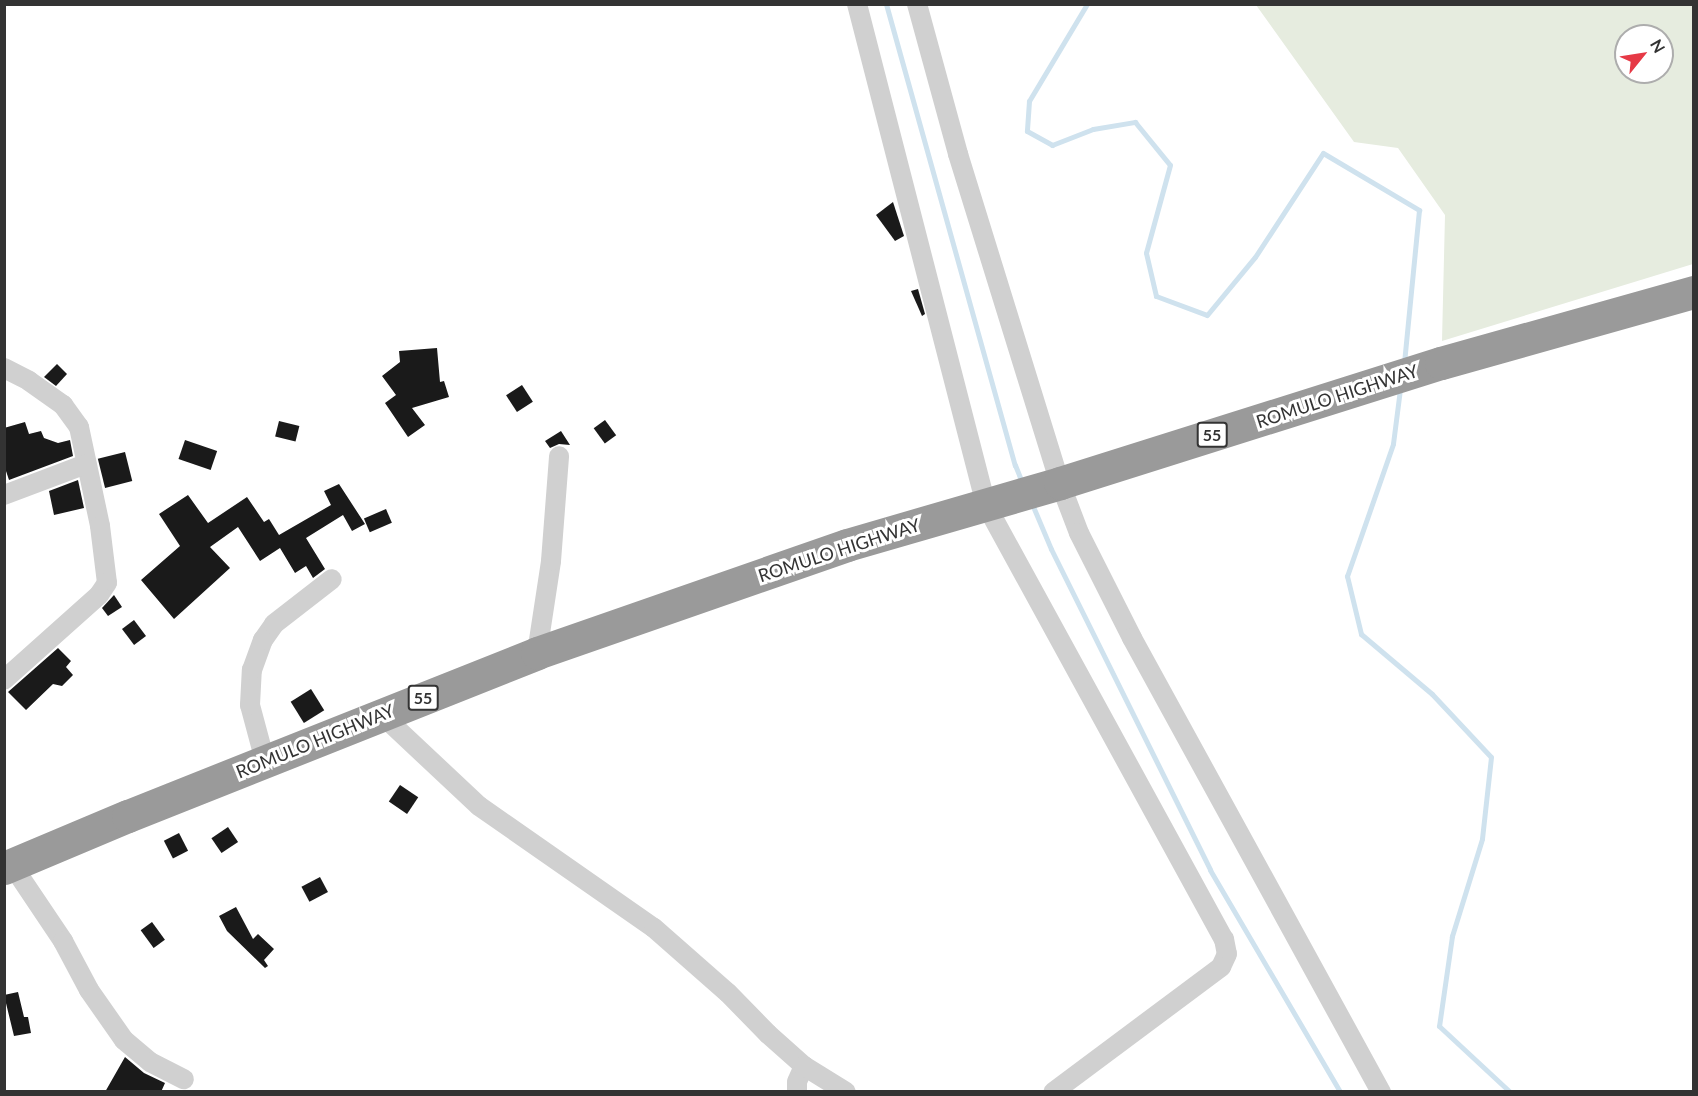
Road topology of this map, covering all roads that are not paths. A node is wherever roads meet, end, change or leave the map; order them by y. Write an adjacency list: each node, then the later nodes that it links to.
1 (857, 4): 9 (street)
2 (917, 4): 7 (street)
3 (1694, 292): 7 (highway, ROMULO HIGHWAY / 55)
4 (4, 368): 6 (street)
5 (559, 456): 11 (street)
6 (86, 464): 8 (street); 12 (street)
7 (1057, 484): 9 (highway, ROMULO HIGHWAY / 55); 21 (street)
8 (4, 495)
9 (993, 503): 11 (highway, ROMULO HIGHWAY / 55); 20 (street)
10 (332, 579): 14 (street)
11 (537, 653): 13 (highway, ROMULO HIGHWAY / 55)
12 (4, 680)
13 (382, 715): 14 (highway, ROMULO HIGHWAY / 55); 16 (street)
14 (265, 761): 15 (highway, ROMULO HIGHWAY / 55)
15 (8, 867): 17 (street)
16 (804, 1066): 18 (street); 19 (street)
17 (184, 1079)
18 (797, 1092)
19 (846, 1092)
20 (1053, 1092)
21 (1381, 1092)

